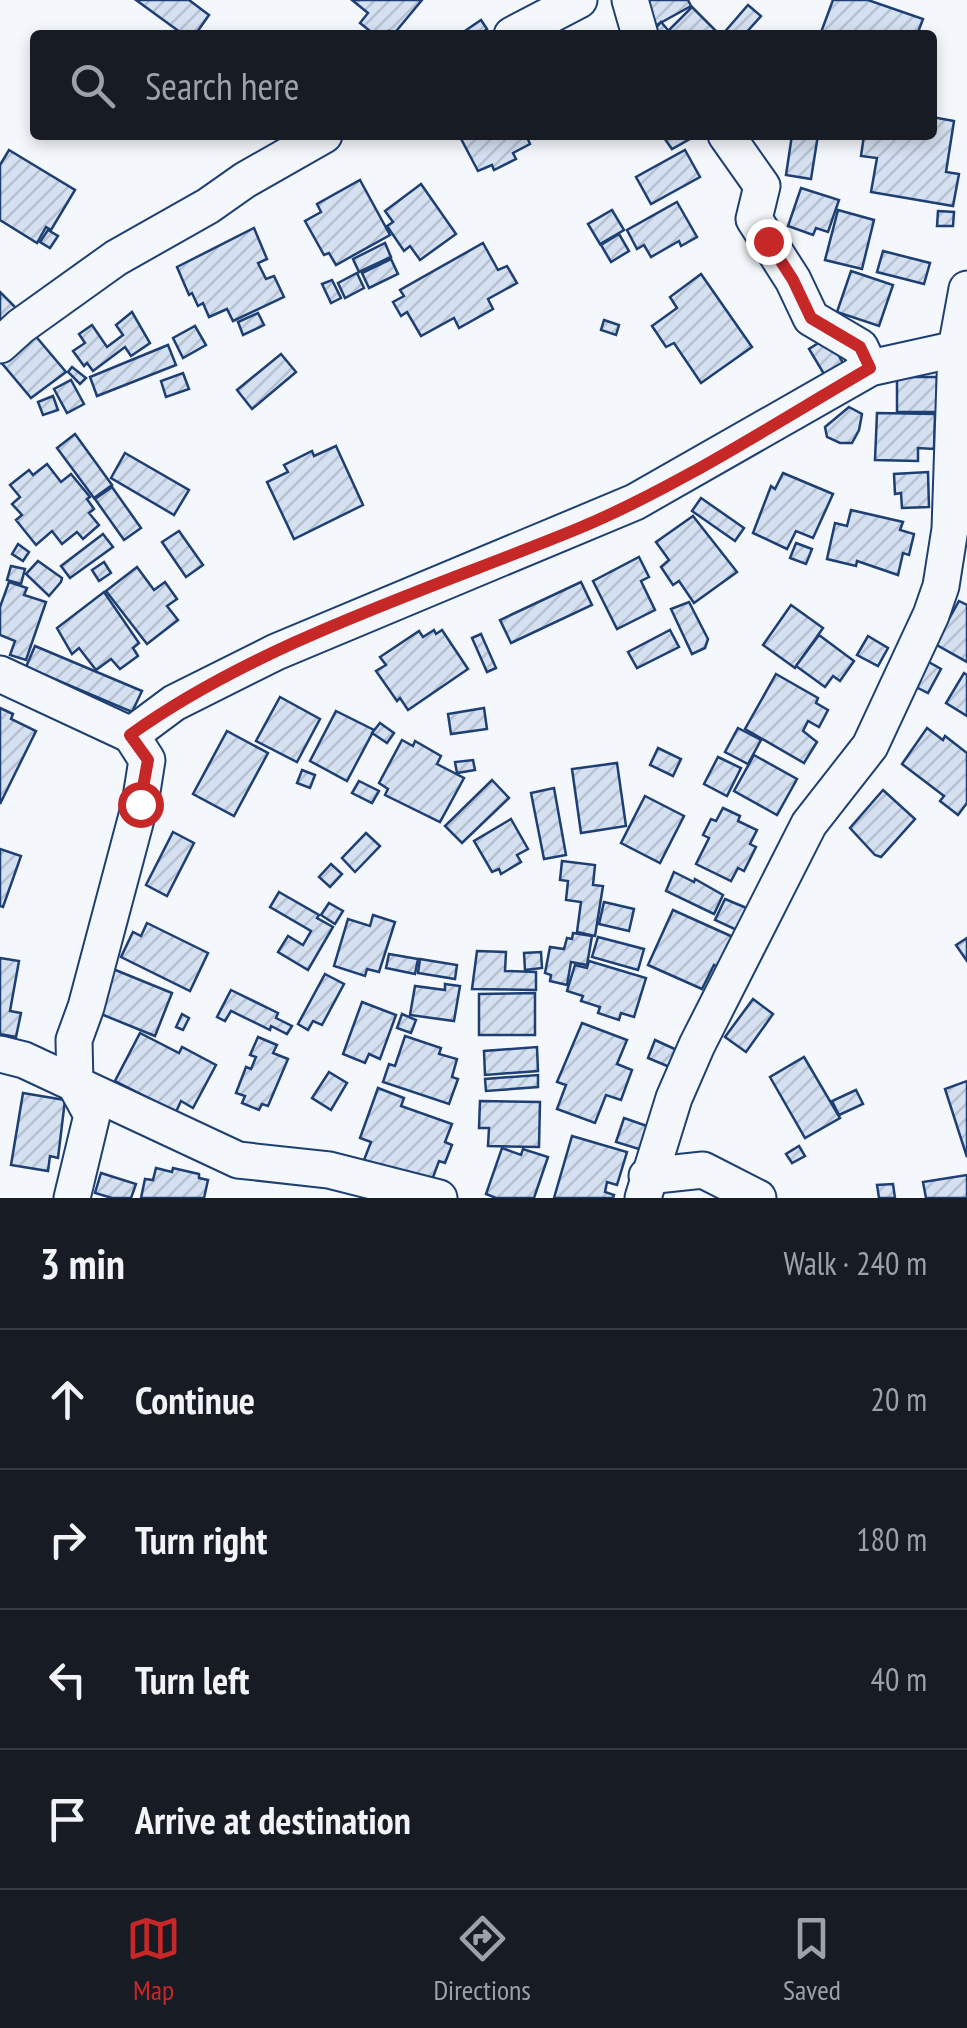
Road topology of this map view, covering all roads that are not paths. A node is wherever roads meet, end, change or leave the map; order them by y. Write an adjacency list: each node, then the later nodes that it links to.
1 (579, 0): 3 (street)
2 (630, 0): 4 (street)
3 (522, 30)
4 (639, 30)
5 (315, 140): 8 (street)
6 (730, 140): 10 (street)
7 (967, 289): 9 (street)
8 (0, 345)
9 (956, 349): 10 (street); 11 (street)
10 (870, 368): 13 (street)
11 (954, 592): 16 (street)
12 (0, 674): 13 (street)
13 (130, 735): 15 (street)
14 (0, 1054): 15 (street)
15 (75, 1084): 17 (street); 18 (street)
16 (645, 1187): 19 (street)
17 (72, 1198)
18 (439, 1198)
19 (758, 1198)

